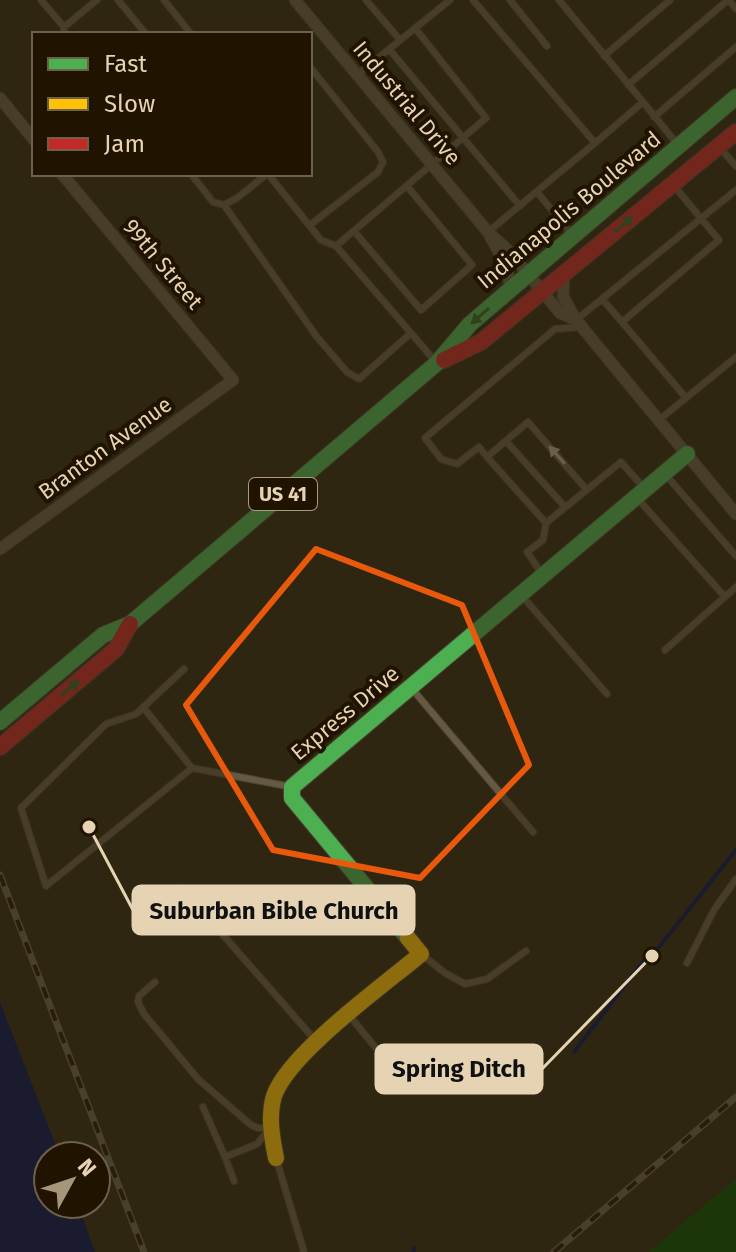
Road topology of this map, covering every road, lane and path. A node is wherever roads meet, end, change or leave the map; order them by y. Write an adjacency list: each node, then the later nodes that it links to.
1 (41, 0): 15 (lane)
2 (97, 0): 15 (lane)
3 (118, 0): 16 (lane)
4 (164, 0): 17 (lane)
5 (295, 0): 24 (street, Industrial Drive)
6 (366, 0): 18 (lane)
7 (450, 0): 14 (lane)
8 (473, 0): 33 (lane)
9 (510, 0): 19 (lane)
10 (559, 0): 22 (lane)
11 (670, 0): 22 (lane)
12 (728, 0): 13 (lane); 25 (lane)
13 (736, 9)
14 (415, 28): 18 (lane); 31 (lane)
15 (64, 30)
16 (144, 32)
17 (189, 32)
18 (400, 40): 21 (lane)
19 (547, 46)
20 (736, 47): 29 (lane)
21 (389, 49): 24 (lane); 31 (lane)
22 (604, 56): 25 (lane)
23 (312, 70): 49 (lane)
24 (357, 75): 36 (street, Industrial Drive)
25 (628, 85): 28 (lane)
26 (736, 97): 34 (main road, Indianapolis Boulevard / US 41)
27 (0, 98): 32 (street)
28 (643, 102): 29 (lane); 33 (lane)
29 (654, 117): 34 (lane)
30 (736, 132): 35 (main road, Indianapolis Boulevard / US 41)
31 (463, 137): 36 (lane); 47 (lane)
32 (32, 138)
33 (595, 143): 45 (lane)
34 (679, 146): 52 (main road, Indianapolis Boulevard / US 41)
35 (718, 146): 37 (lane); 42 (main road, Indianapolis Boulevard / US 41)
36 (431, 164): 43 (lane); 51 (street, Industrial Drive)
37 (736, 166)
38 (64, 176): 64 (street, 99th Street)
39 (193, 176): 46 (lane)
40 (265, 176): 46 (lane)
41 (270, 176): 49 (lane)
42 (673, 184): 48 (lane); 55 (main road, Indianapolis Boulevard / US 41, one-way to 42)
43 (407, 186): 50 (lane); 50 (lane)
44 (736, 190): 48 (lane)
45 (537, 192): 47 (lane); 52 (lane)
46 (224, 205): 61 (lane)
47 (520, 206): 51 (lane)
48 (702, 218): 58 (lane); 59 (lane)
49 (310, 225): 53 (lane)
50 (354, 231): 53 (lane)
51 (488, 232): 54 (street, Industrial Drive); 56 (street, Industrial Drive)
52 (573, 236): 54 (main road, Indianapolis Boulevard / US 41)
53 (336, 246): 61 (lane)
54 (529, 274): 56 (main road, Indianapolis Boulevard / US 41); 57 (street, Industrial Drive)
55 (564, 274): 57 (main road, Indianapolis Boulevard / US 41); 60 (street, Industrial Drive)
56 (510, 289): 63 (main road, Indianapolis Boulevard / US 41, one-way to 63)
57 (542, 293): 60 (street, Industrial Drive); 63 (main road, Indianapolis Boulevard / US 41)
58 (602, 299): 59 (lane); 60 (lane)
59 (622, 322): 65 (lane)
60 (578, 324): 66 (street, Industrial Drive); 69 (lane)
61 (411, 333): 63 (lane)
62 (736, 357): 65 (lane)
63 (437, 363): 82 (main road, Indianapolis Boulevard / US 41)
64 (233, 380): 76 (street, Branton Avenue)
65 (686, 398): 66 (lane)
66 (659, 420): 68 (street, Industrial Drive)
67 (506, 441): 69 (lane); 71 (lane, one-way to 67); 73 (lane)
68 (687, 454): 70 (main road, Express Drive); 74 (street, Industrial Drive)
69 (487, 457): 75 (lane)
70 (664, 473): 72 (main road, Express Drive); 77 (lane)
71 (586, 489): 72 (lane); 73 (lane)
72 (641, 493): 78 (main road, Express Drive); 81 (lane)
73 (565, 507): 75 (lane)
74 (736, 514)
75 (546, 523): 78 (lane)
76 (0, 549)
77 (736, 556)
78 (543, 575): 80 (main road, Express Drive)
79 (736, 587): 81 (lane)
80 (520, 594): 85 (main road, Express Drive); 86 (lane)
81 (725, 597): 83 (lane)
82 (130, 624): 88 (main road, Indianapolis Boulevard / US 41); 89 (main road, Indianapolis Boulevard / US 41, one-way to 82)
83 (665, 650)
84 (184, 669): 87 (lane)
85 (410, 687): 91 (main road, Express Drive); 92 (lane)
86 (607, 694)
87 (143, 707): 90 (lane); 90 (lane)
88 (0, 722)
89 (5, 743)
90 (192, 768): 91 (lane)
91 (292, 787): 96 (main road, Express Drive)
92 (533, 832)
93 (736, 879): 97 (lane)
94 (182, 888): 100 (lane)
95 (526, 951): 96 (lane)
96 (421, 954): 99 (main road)
97 (687, 963)
98 (155, 982): 103 (lane)
99 (349, 1015): 100 (main road); 101 (lane)
100 (317, 1043): 103 (main road)
101 (410, 1090)
102 (203, 1107): 104 (lane)
103 (270, 1128): 104 (lane); 105 (main road)
104 (225, 1157): 106 (lane)
105 (276, 1158): 107 (lane)
106 (234, 1181)
107 (304, 1252)

